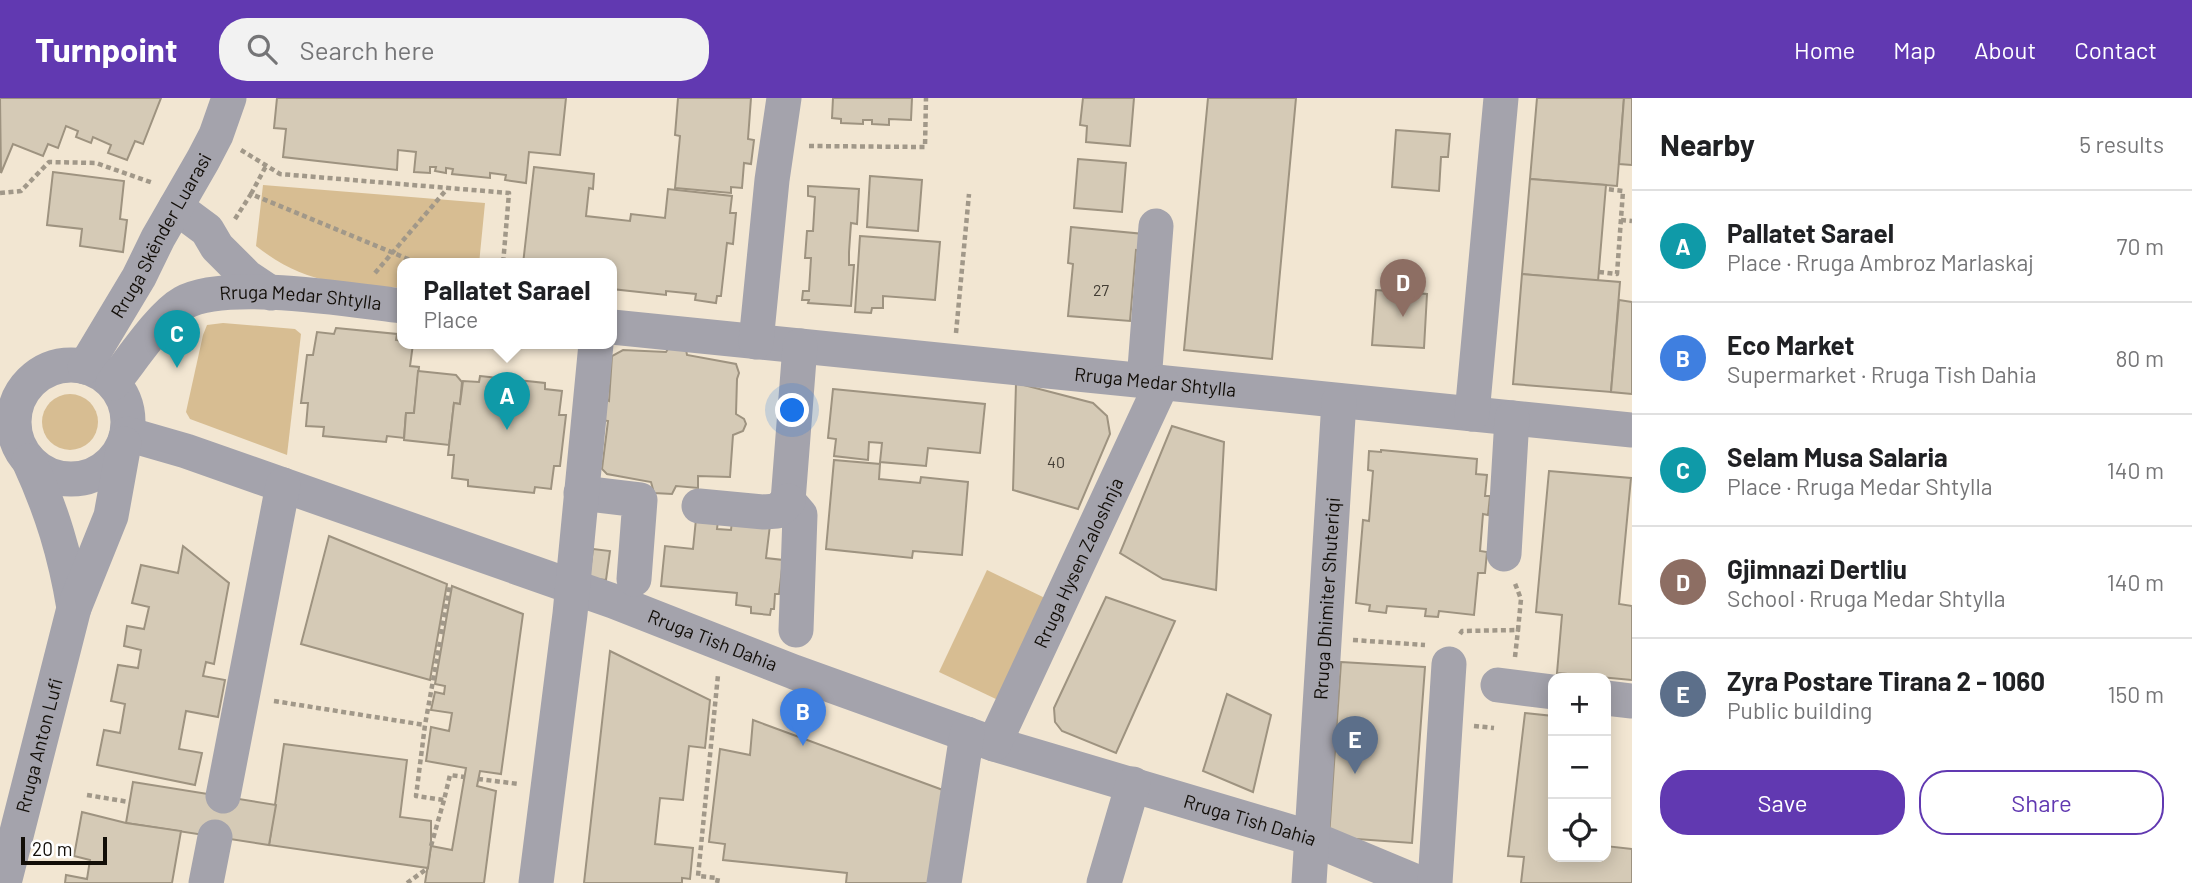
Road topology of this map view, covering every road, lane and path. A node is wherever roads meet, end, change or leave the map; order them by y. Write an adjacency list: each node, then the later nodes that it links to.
1 (229, 98): 5 (street, Rruga Skënder Luarasi)
2 (784, 98): 6 (street)
3 (926, 98): 6 (path)
4 (1501, 98): 35 (street)
5 (216, 135): 7 (path); 13 (street, Rruga Skënder Luarasi)
6 (777, 145): 26 (street)
7 (266, 166): 8 (path); 11 (path)
8 (447, 188): 18 (path); 20 (path)
9 (1606, 190): 14 (path)
10 (0, 193): 13 (path)
11 (251, 194): 17 (path); 18 (path)
12 (969, 194): 29 (path)
13 (180, 200): 17 (street); 32 (street, Rruga Skënder Luarasi)
14 (1621, 220): 15 (path); 21 (path)
15 (1632, 221)
16 (1156, 226): 33 (street)
17 (217, 247): 22 (street)
18 (393, 252): 19 (path); 23 (path)
19 (406, 258)
20 (504, 258)
21 (1599, 272)
22 (271, 293): 23 (street, Rruga Medar Shtylla); 32 (street, Rruga Medar Shtylla)
23 (351, 301): 24 (street, Rruga Medar Shtylla)
24 (397, 306)
25 (617, 328): 26 (street, Rruga Medar Shtylla)
26 (756, 342): 27 (street, Rruga Medar Shtylla)
27 (800, 346): 29 (street, Rruga Medar Shtylla); 42 (street)
28 (596, 349): 41 (street)
29 (954, 361): 33 (street, Rruga Medar Shtylla)
30 (0, 373): 31 (street)
31 (38, 375): 32 (street); 39 (street)
32 (99, 375): 38 (street)
33 (1153, 382): 34 (street, Rruga Medar Shtylla); 60 (street, Rruga Hysen Zaloshnja)
34 (1339, 401): 35 (street, Rruga Medar Shtylla); 52 (street, Rruga Dhimiter Shuteriqi)
35 (1472, 414): 36 (street, Rruga Medar Shtylla)
36 (1511, 418): 37 (street, Rruga Medar Shtylla); 44 (street)
37 (1632, 430)
38 (125, 439): 39 (street); 40 (street, Rruga Tish Dahia); 48 (street, Rruga Anton Lufi)
39 (16, 445): 48 (street, Rruga Anton Lufi)
40 (283, 485): 47 (street, Rruga Tish Dahia); 58 (street)
41 (581, 494): 45 (street); 47 (street)
42 (788, 501): 43 (street); 49 (street)
43 (699, 506)
44 (1504, 554): 50 (path)
45 (634, 579)
46 (450, 585): 51 (path)
47 (573, 586): 54 (street, Rruga Tish Dahia); 64 (street)
48 (74, 608): 73 (street, Rruga Anton Lufi)
49 (796, 630)
50 (1462, 631)
51 (441, 634)
52 (1324, 639): 55 (path); 70 (street, Rruga Dhimiter Shuteriqi)
53 (440, 642): 59 (path)
54 (722, 643): 60 (street, Rruga Tish Dahia); 77 (path)
55 (1449, 664): 82 (street)
56 (1498, 685): 57 (street)
57 (1548, 691)
58 (243, 696): 59 (path); 66 (street)
59 (425, 725): 67 (path)
60 (980, 739): 63 (street, Rruga Tish Dahia); 78 (street, Rruga Hysen Zaloshnja)
61 (464, 777): 67 (path)
62 (478, 779): 64 (path)
63 (1133, 784): 70 (street, Rruga Tish Dahia); 79 (street)
64 (547, 788): 76 (street)
65 (87, 795): 68 (path)
66 (223, 796)
67 (444, 800): 71 (path)
68 (129, 802)
69 (215, 837): 74 (street)
70 (1311, 838): 80 (street, Rruga Dhimiter Shuteriqi); 81 (street, Rruga Tish Dahia)
71 (431, 846)
72 (428, 868): 75 (path)
73 (4, 883)
74 (206, 883)
75 (407, 883)
76 (536, 883)
77 (717, 883)
78 (944, 883)
79 (1104, 883)
80 (1309, 883)
81 (1419, 883)
82 (1435, 883)

